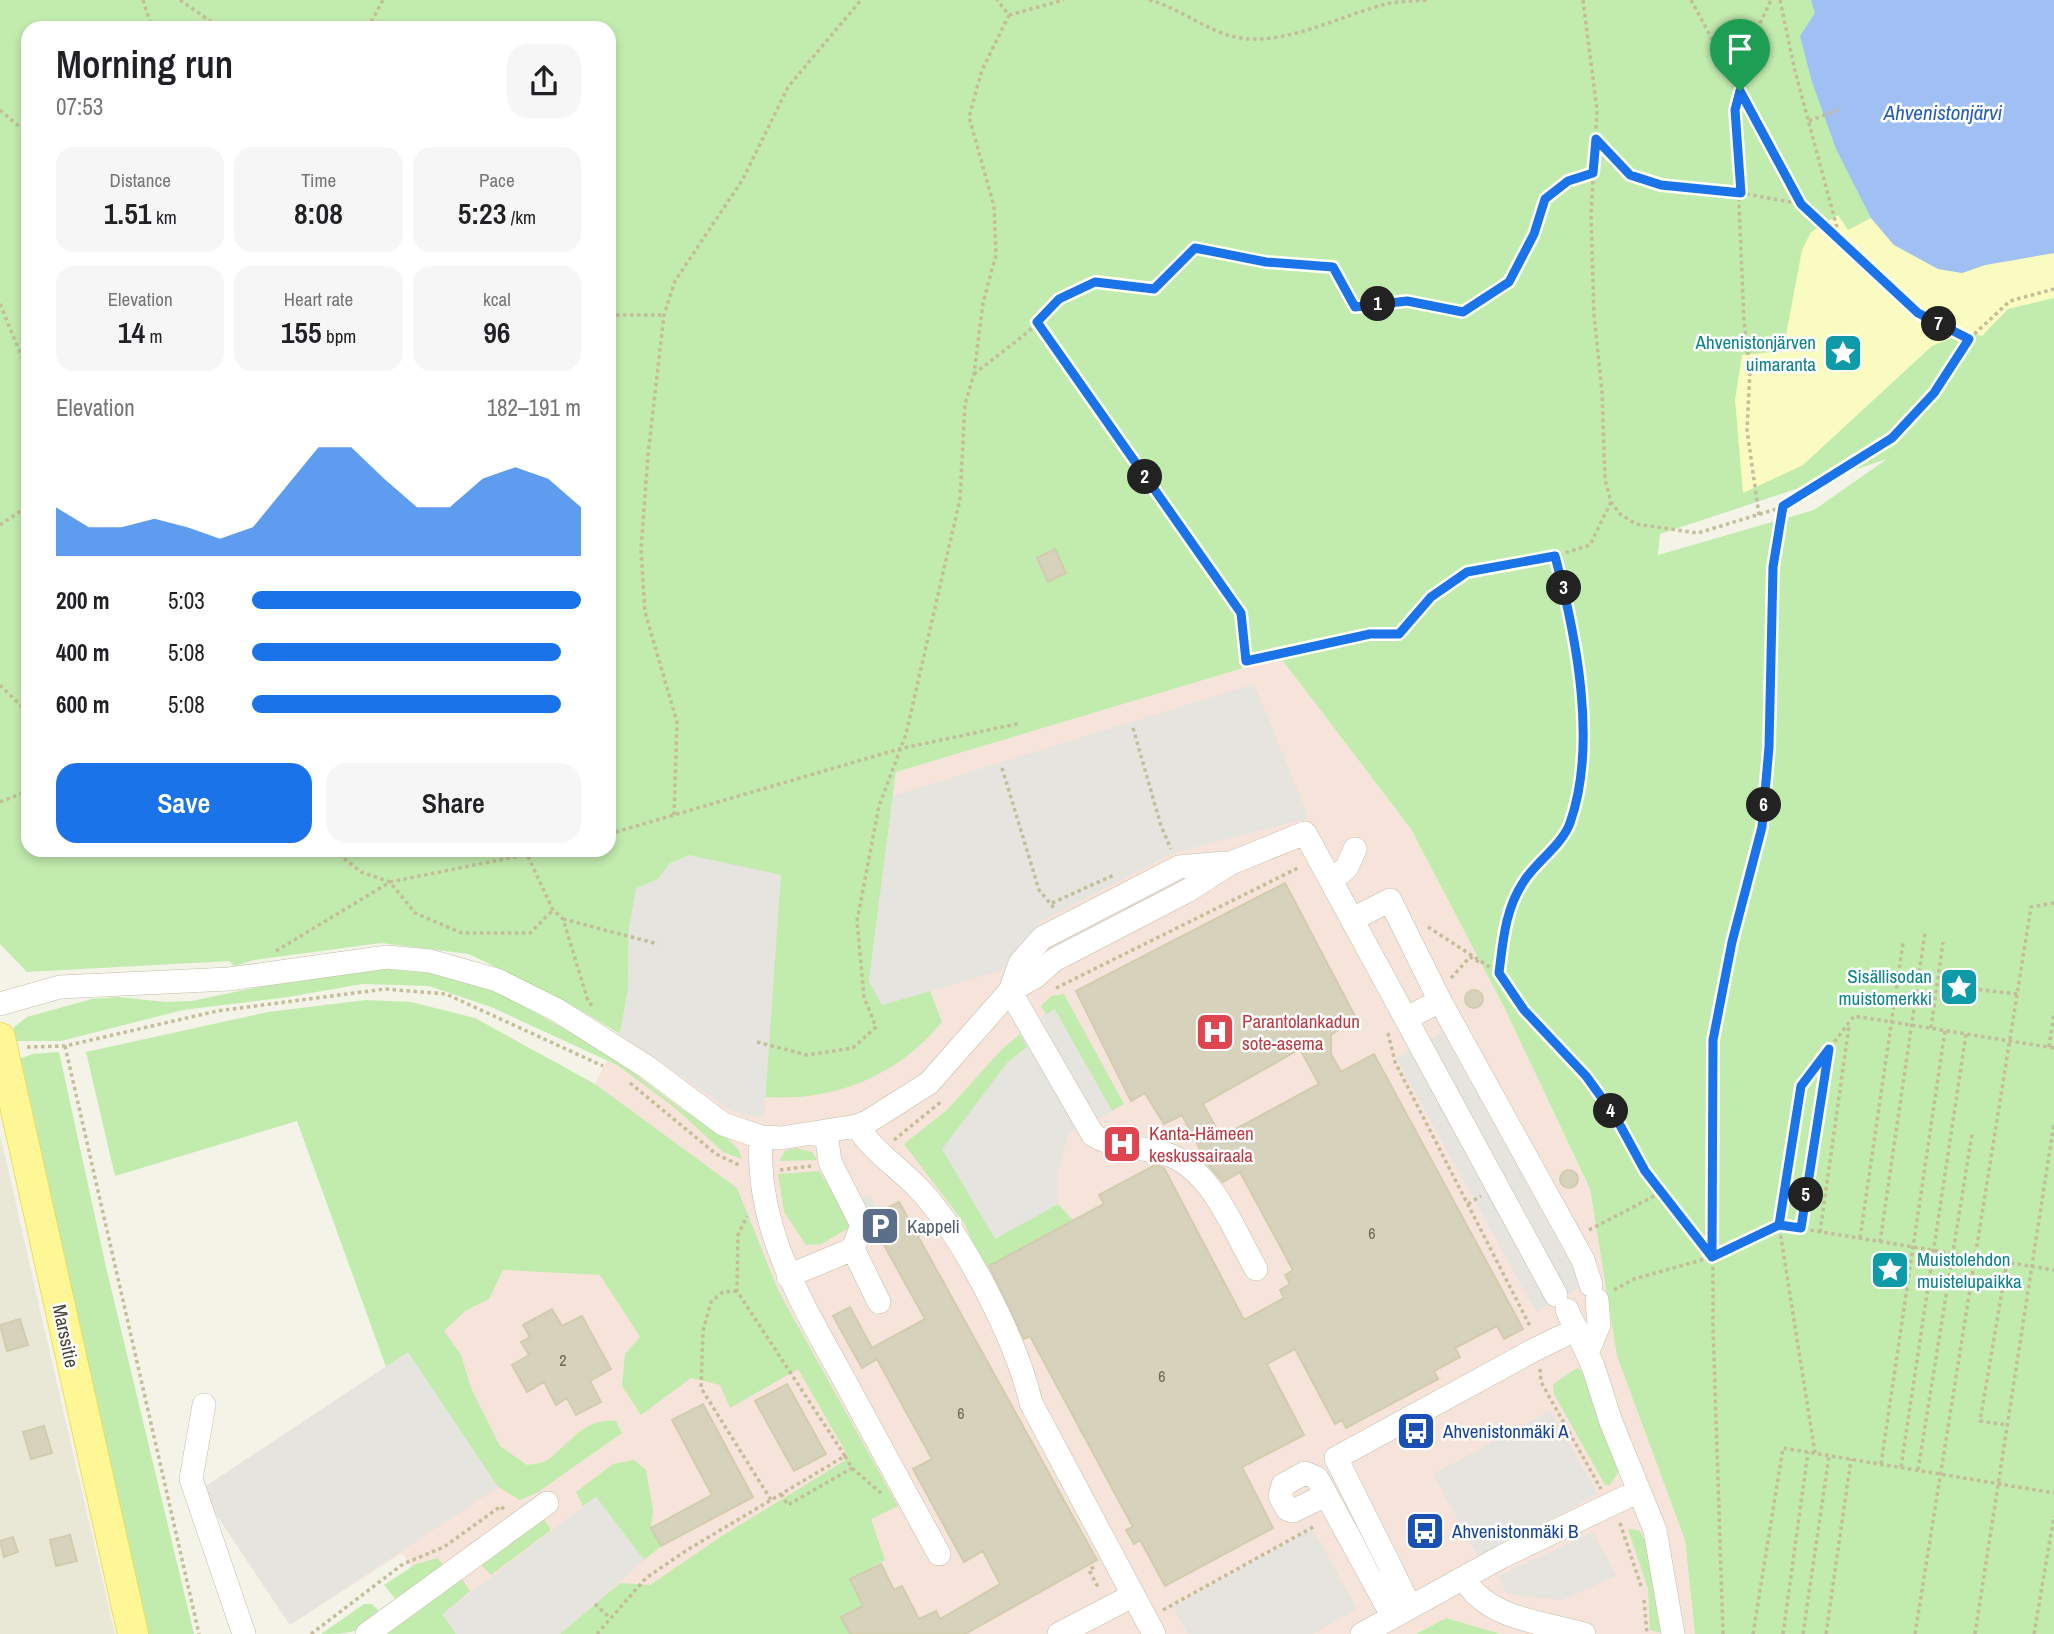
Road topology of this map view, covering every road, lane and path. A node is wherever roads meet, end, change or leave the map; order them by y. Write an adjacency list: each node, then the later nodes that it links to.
1 (142, 0): 14 (path)
2 (180, 0): 15 (path)
3 (383, 0): 16 (path)
4 (861, 0): 30 (path)
5 (997, 0): 13 (path)
6 (1065, 0): 13 (path)
7 (1149, 0): 8 (path)
8 (1429, 0)
9 (1583, 0): 22 (path)
10 (1691, 0): 17 (path)
11 (1770, 0): 17 (path)
12 (1780, 0): 20 (path)
13 (1009, 15): 34 (path)
14 (150, 21)
15 (210, 21)
16 (372, 21)
17 (1740, 91): 24 (path); 25 (path)
18 (1840, 109): 20 (path)
19 (0, 110): 21 (path)
20 (1809, 121): 26 (path)
21 (21, 128)
22 (1596, 139): 23 (path); 24 (path)
23 (1593, 173): 31 (path); 35 (path)
24 (1741, 193): 25 (path); 38 (path)
25 (1801, 204): 26 (path)
26 (1840, 239): 32 (path)
27 (2054, 289): 32 (path)
28 (0, 304): 33 (path)
29 (616, 315): 30 (path)
30 (664, 315): 49 (path)
31 (1037, 322): 34 (path); 40 (path)
32 (1969, 339): 36 (path)
33 (21, 355)
34 (974, 374): 45 (path)
35 (1611, 502): 38 (path); 40 (path)
36 (1783, 506): 38 (path); 120 (path)
37 (21, 511): 39 (path)
38 (1759, 515)
39 (0, 526)
40 (1555, 556): 75 (path)
41 (0, 685): 42 (path)
42 (21, 706)
43 (1021, 723): 45 (path)
44 (1133, 728): 56 (path)
45 (899, 749): 49 (path); 92 (path)
46 (1002, 768): 67 (path)
47 (21, 794): 48 (path)
48 (0, 802)
49 (674, 816): 50 (path)
50 (616, 832)
51 (1354, 849): 59 (street)
52 (342, 857): 58 (path)
53 (522, 857): 58 (path)
54 (528, 857): 62 (path)
55 (1231, 863): 56 (street); 59 (street); 60 (street)
56 (1179, 867): 67 (street)
57 (1308, 873): 64 (path)
58 (390, 881): 62 (path); 73 (path)
59 (1332, 881): 66 (street)
60 (1186, 891): 64 (path); 72 (street)
61 (2054, 903): 79 (path)
62 (553, 910): 65 (path)
63 (1395, 910): 66 (street); 75 (path); 80 (street)
64 (1196, 917): 74 (path)
65 (563, 919): 71 (path); 81 (path)
66 (1353, 919): 85 (street)
67 (1064, 927): 78 (street)
68 (1925, 933): 87 (path)
69 (1943, 942): 88 (path)
70 (1903, 943): 84 (path)
71 (658, 944)
72 (1076, 949): 74 (path); 78 (street)
73 (275, 951)
74 (1087, 973): 77 (path)
75 (1499, 973): 80 (path); 108 (path)
76 (1965, 988): 79 (path)
77 (1054, 989)
78 (1010, 991): 101 (street); 124 (street)
79 (2017, 994): 91 (path)
80 (1438, 997): 85 (street); 114 (street)
81 (588, 1001)
82 (0, 1004): 104 (street)
83 (2054, 1012): 95 (path)
84 (1891, 1022): 86 (path); 87 (path); 113 (path)
85 (1397, 1024): 130 (street); 132 (path)
86 (1849, 1024): 96 (path); 112 (path)
87 (1912, 1026): 88 (path); 115 (path)
88 (1931, 1028): 89 (path)
89 (1945, 1031): 90 (path); 116 (path)
90 (1966, 1034): 91 (path); 118 (path)
91 (2010, 1041): 95 (path); 121 (path)
92 (757, 1042)
93 (1, 1043): 94 (path); 162 (main road, Marssitie)
94 (65, 1046): 97 (path); 163 (path)
95 (2051, 1048)
96 (1829, 1049): 110 (path); 111 (path)
97 (604, 1066)
98 (624, 1079): 107 (path)
99 (944, 1100): 105 (path)
100 (2054, 1123): 123 (path)
101 (857, 1126): 102 (street); 105 (street)
102 (826, 1132): 104 (street); 106 (street)
103 (1972, 1133): 119 (path)
104 (761, 1137): 107 (street)
105 (876, 1150): 157 (street)
106 (830, 1162): 107 (path); 117 (street)
107 (759, 1168): 126 (street)
108 (1662, 1192): 114 (path); 120 (path)
109 (747, 1215): 127 (path)
110 (1779, 1225): 111 (path); 120 (path); 136 (path)
111 (1801, 1228): 112 (path)
112 (1821, 1232): 113 (path)
113 (1860, 1238): 115 (path)
114 (1572, 1239): 128 (street)
115 (1880, 1242): 116 (path)
116 (1914, 1247): 118 (path); 140 (path)
117 (853, 1249): 126 (street); 129 (street)
118 (1934, 1250): 119 (path); 141 (path)
119 (1954, 1253): 121 (path); 143 (path)
120 (1712, 1257): 128 (path); 172 (path)
121 (1975, 1257): 122 (path); 144 (path)
122 (2007, 1262): 123 (path); 134 (path)
123 (2032, 1266): 125 (path); 134 (path)
124 (1255, 1269)
125 (2054, 1270)
126 (788, 1276): 155 (street)
127 (737, 1291): 137 (path); 149 (path)
128 (1594, 1293): 131 (street)
129 (879, 1302)
130 (1567, 1311): 131 (street); 132 (street)
131 (1587, 1353): 146 (street)
132 (1538, 1356): 159 (street, bridge)
133 (204, 1405): 164 (street)
134 (2008, 1425): 145 (path)
135 (1808, 1452): 136 (path); 173 (path); 174 (path)
136 (1815, 1453): 138 (path)
137 (845, 1456): 142 (path); 148 (path)
138 (1829, 1456): 139 (path); 175 (path)
139 (1851, 1459): 140 (path); 176 (path)
140 (1881, 1464): 141 (path)
141 (1901, 1467): 143 (path)
142 (852, 1468): 148 (path); 151 (path)
143 (1918, 1470): 144 (path)
144 (1941, 1474): 145 (path); 177 (path)
145 (2000, 1484): 147 (path); 178 (path)
146 (1639, 1491): 156 (street); 171 (street)
147 (2054, 1493)
148 (780, 1494): 149 (path)
149 (771, 1500): 160 (path)
150 (547, 1503): 154 (street)
151 (891, 1503)
152 (1332, 1504): 159 (street); 161 (path)
153 (2054, 1516): 179 (path)
154 (518, 1524): 165 (path); 166 (street)
155 (939, 1554)
156 (1464, 1578): 159 (street); 170 (street)
157 (1132, 1596): 161 (street); 168 (street)
158 (595, 1604): 160 (path)
159 (1402, 1612): 169 (street)
160 (610, 1618): 167 (path)
161 (1152, 1630)
162 (134, 1634)
163 (199, 1634)
164 (244, 1634)
165 (311, 1634)
166 (367, 1634)
167 (597, 1634)
168 (1059, 1634)
169 (1362, 1634)
170 (1584, 1634)
171 (1673, 1634)
172 (1723, 1634)
173 (1753, 1634)
174 (1783, 1634)
175 (1803, 1634)
176 (1826, 1634)
177 (1915, 1634)
178 (1975, 1634)
179 (2034, 1634)

